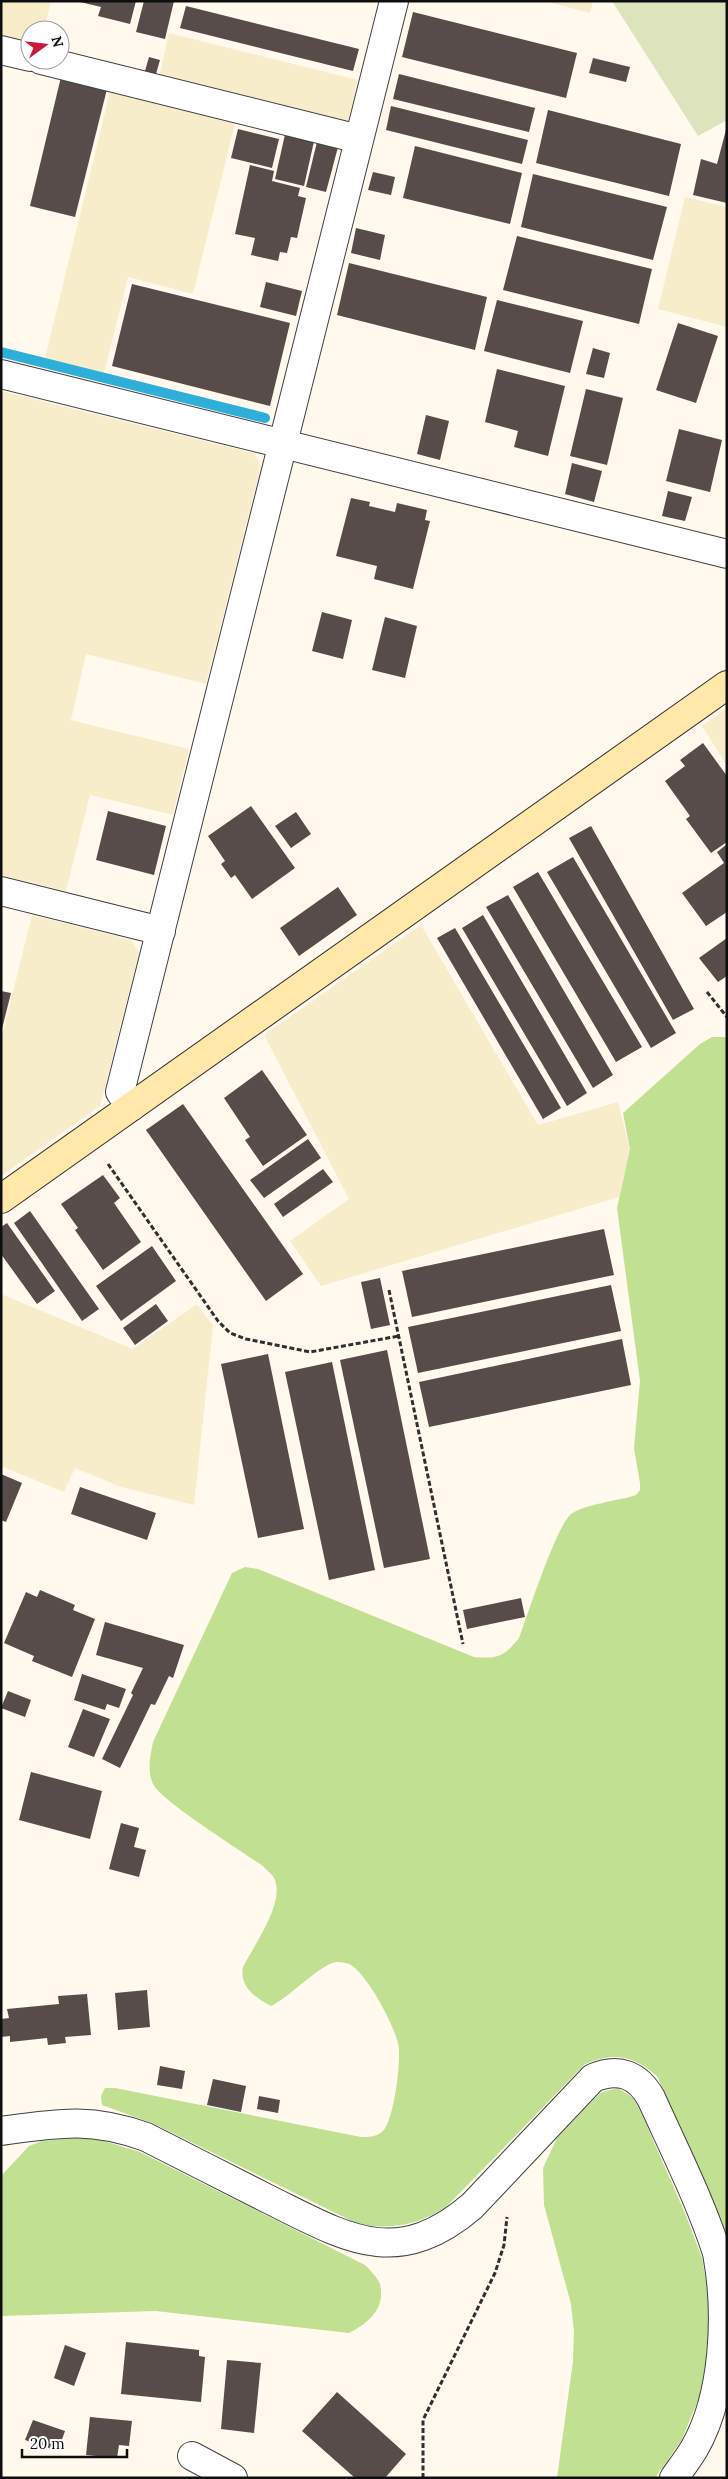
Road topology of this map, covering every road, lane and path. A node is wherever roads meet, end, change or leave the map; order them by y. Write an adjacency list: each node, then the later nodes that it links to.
1 (394, 1): 5 (street)
2 (1, 50): 3 (street)
3 (20, 55)
4 (70, 67): 5 (street)
5 (359, 139): 7 (street)
6 (1, 374): 7 (street)
7 (283, 444): 8 (street); 11 (street)
8 (727, 554)
9 (727, 685): 14 (street)
10 (1, 891): 11 (street)
11 (160, 931): 14 (street)
12 (708, 992): 13 (path)
13 (727, 1017)
14 (131, 1107): 15 (street)
15 (89, 1136): 16 (street); 18 (path)
16 (1, 1199)
17 (390, 1290): 18 (path)
18 (399, 1336): 19 (path)
19 (463, 1644)
20 (1, 2131): 21 (street)
21 (502, 2174): 24 (path); 25 (street)
22 (192, 2456): 23 (street)
23 (233, 2478)
24 (423, 2478)
25 (674, 2478)

